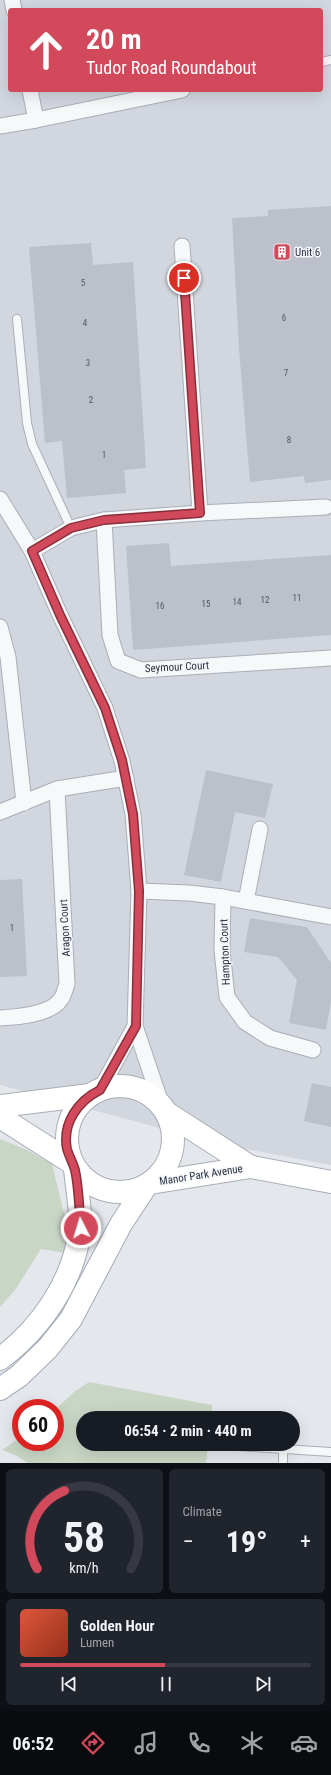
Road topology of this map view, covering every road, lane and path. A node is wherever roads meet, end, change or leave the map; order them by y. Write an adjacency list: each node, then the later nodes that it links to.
1 (30, 92): 3 (street)
2 (172, 92): 3 (street)
3 (36, 120): 4 (street)
4 (0, 126)
5 (182, 246): 9 (street)
6 (17, 319): 11 (lane)
7 (0, 499): 12 (street)
8 (326, 507): 9 (street)
9 (200, 513): 10 (street)
10 (104, 520): 11 (street); 14 (street, Seymour Court)
11 (71, 528): 12 (street)
12 (32, 551): 15 (street)
13 (0, 627): 17 (street)
14 (331, 658)
15 (126, 778): 16 (street); 20 (street)
16 (57, 789): 17 (street); 24 (street, Aragon Court)
17 (24, 803): 18 (street)
18 (0, 812)
19 (260, 829): 22 (street)
20 (139, 891): 21 (street); 25 (street)
21 (224, 898): 22 (street); 26 (street, Hampton Court)
22 (246, 901): 23 (street)
23 (331, 917)
24 (0, 1018)
25 (136, 1026): 27 (street); 29 (street)
26 (313, 1050)
27 (95, 1092): 28 (street); 29 (street); 31 (street)
28 (0, 1106)
29 (164, 1110): 32 (street, Manor Park Avenue); 34 (street)
30 (0, 1117): 31 (street)
31 (73, 1166): 34 (street); 35 (street)
32 (251, 1167): 33 (street, Manor Park Avenue); 34 (street, Manor Park Avenue)
33 (331, 1182)
34 (148, 1185): 36 (street)
35 (0, 1359)
36 (0, 1389)
37 (300, 1449): 39 (lane)
38 (283, 1451): 40 (lane)
39 (331, 1452)
40 (283, 1463)

